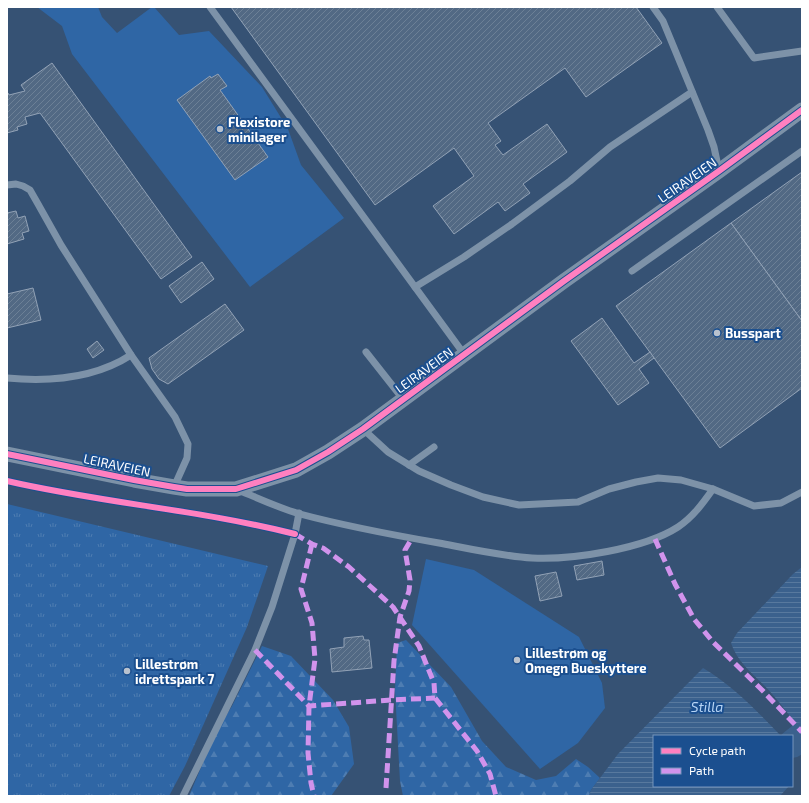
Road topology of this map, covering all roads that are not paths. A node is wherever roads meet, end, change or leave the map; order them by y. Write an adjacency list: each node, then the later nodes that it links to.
1 (210, 7): 11 (lane)
2 (653, 7): 5 (lane)
3 (717, 7): 4 (lane)
4 (802, 51)
5 (692, 92): 8 (lane); 11 (lane)
6 (802, 110): 8 (street, LEIRAVEIEN)
7 (802, 151): 10 (lane)
8 (719, 171): 13 (street, LEIRAVEIEN)
9 (7, 185): 14 (lane)
10 (632, 271)
11 (416, 287): 13 (lane)
12 (366, 352): 16 (lane)
13 (464, 354): 16 (street, LEIRAVEIEN)
14 (131, 355): 15 (lane); 21 (lane)
15 (7, 378)
16 (403, 399): 17 (street, LEIRAVEIEN)
17 (362, 429): 20 (lane); 22 (street, LEIRAVEIEN)
18 (434, 447): 20 (lane)
19 (7, 454): 21 (street, LEIRAVEIEN)
20 (409, 465): 23 (lane)
21 (174, 487): 22 (street, LEIRAVEIEN)
22 (236, 489): 25 (lane)
23 (713, 489): 24 (lane); 25 (lane)
24 (802, 492)
25 (299, 513): 26 (lane)
26 (183, 796)

